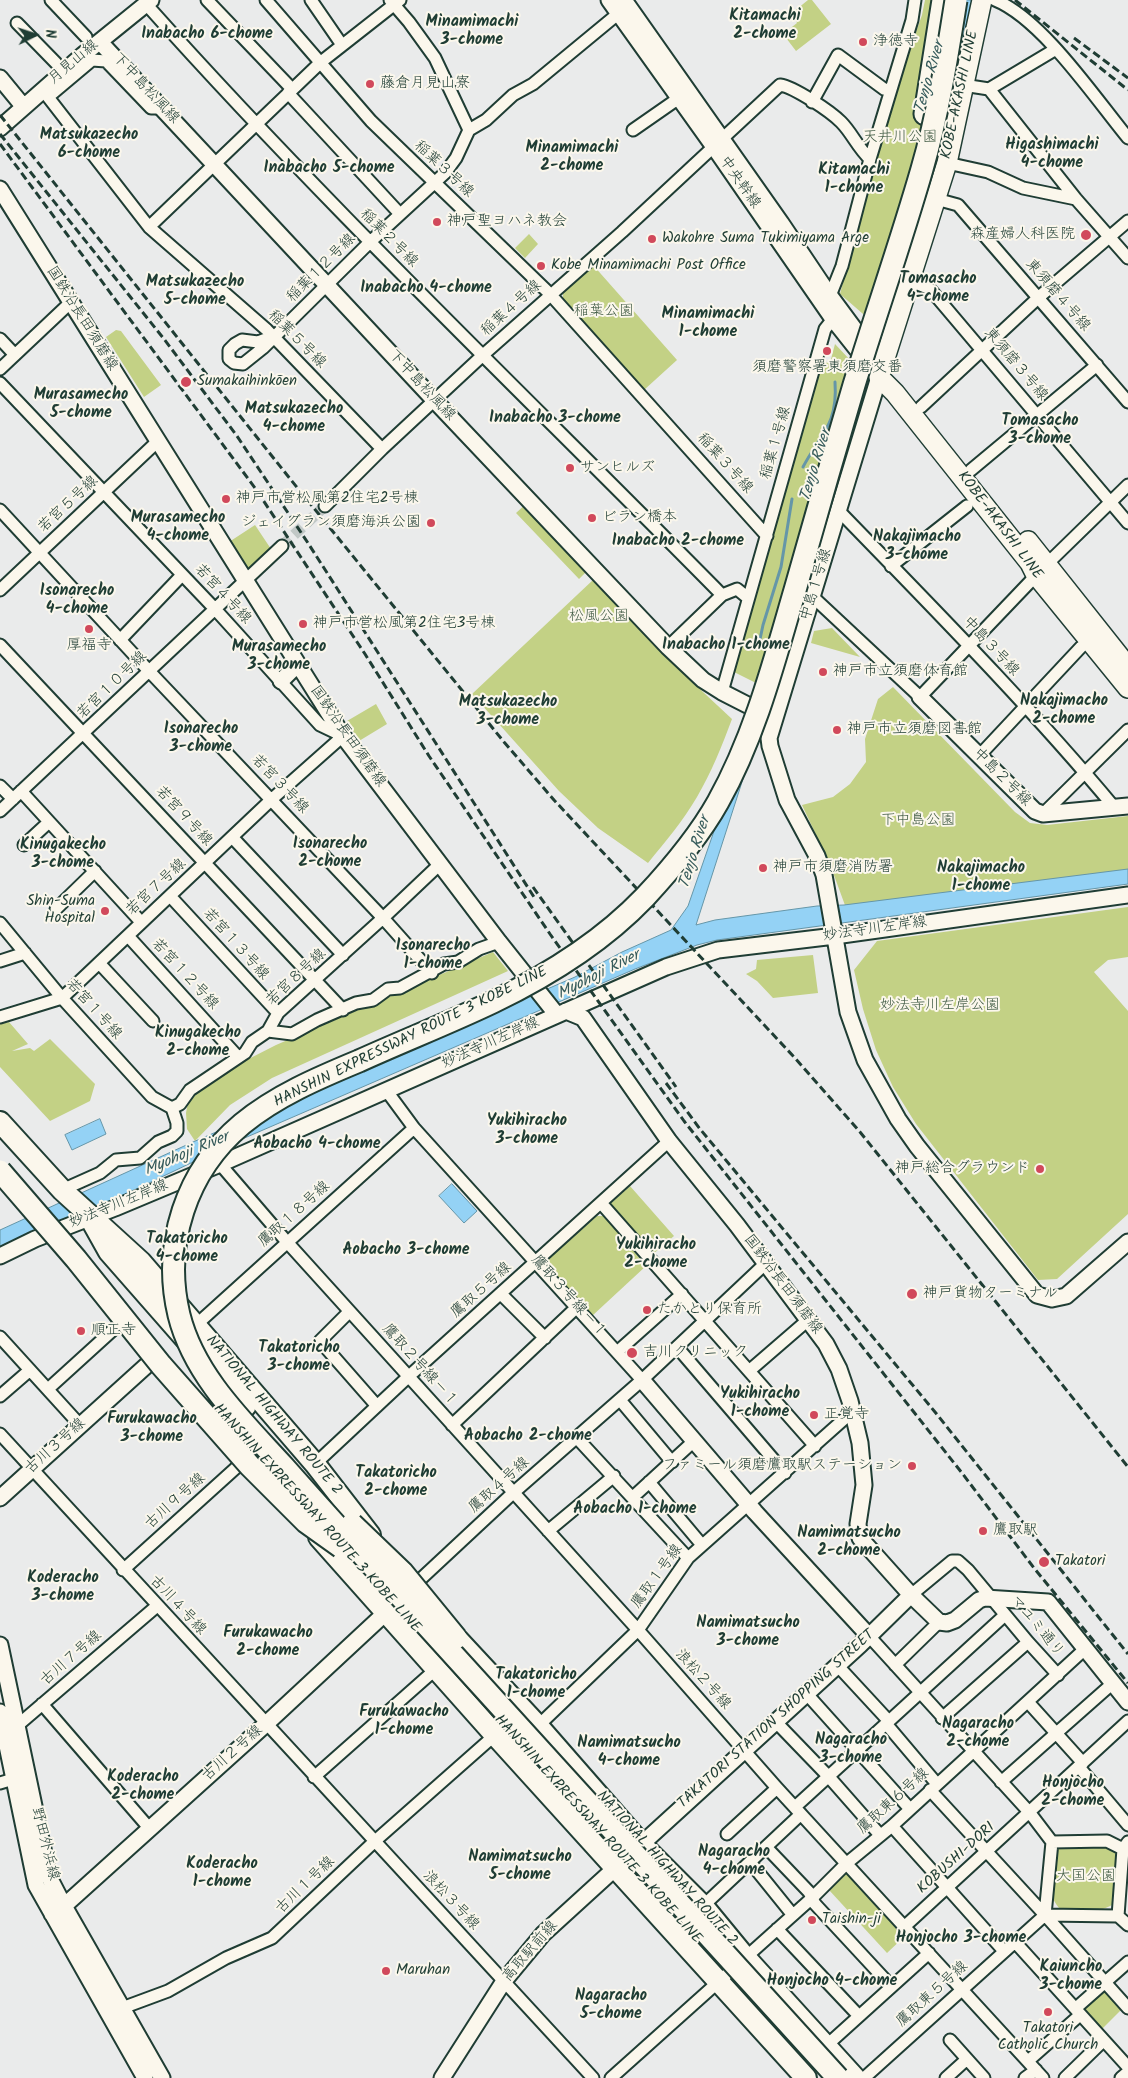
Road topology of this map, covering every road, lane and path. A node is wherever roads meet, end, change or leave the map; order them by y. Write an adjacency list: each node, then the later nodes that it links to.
1 (51, 0): 16 (street)
2 (207, 0): 25 (street)
3 (266, 0): 19 (street, 稲葉３号線)
4 (311, 0): 17 (street)
5 (609, 0): 14 (street, 中央幹線)
6 (916, 0): 24 (street)
7 (932, 0): 30 (highway)
8 (943, 0): 30 (highway, HANSHIN EXPRESSWAY ROUTE 3 KOBE LINE)
9 (956, 0): 238 (highway, HANSHIN EXPRESSWAY ROUTE 3 KOBE LINE, bridge)
10 (982, 0): 22 (main road, KOBE-AKASHI LINE)
11 (995, 0): 18 (street)
12 (148, 2): 16 (street, 月見山線); 31 (street, 稲葉２号線)
13 (395, 2): 17 (street); 33 (street)
14 (622, 6): 26 (street, 中央幹線); 33 (street); 36 (street, 中央幹線)
15 (18, 23): 20 (street)
16 (93, 40): 28 (street, 月見山線); 29 (street, 下中島松風線)
17 (342, 45): 19 (street)
18 (1056, 50): 23 (street); 35 (street)
19 (321, 62): 25 (street); 40 (street, 稲葉３号線)
20 (56, 63)
21 (0, 78): 28 (street)
22 (962, 85): 23 (street); 38 (main road, KOBE-AKASHI LINE)
23 (989, 89): 43 (street)
24 (890, 90): 27 (street); 37 (street)
25 (290, 91): 31 (street); 44 (street)
26 (678, 98): 34 (street); 36 (street, 中央幹線)
27 (812, 102): 36 (street, 稲葉４号線); 37 (street)
28 (23, 106): 32 (street, 月見山線)
29 (163, 108): 39 (street, 下中島松風線); 46 (street, 稲葉５号線)
30 (925, 114): 206 (highway, HANSHIN EXPRESSWAY ROUTE 3 KOBE LINE, bridge)
31 (257, 125): 39 (street); 48 (street, 稲葉２号線)
32 (0, 128)
33 (469, 130): 40 (street, 稲葉１２号線)
34 (633, 130)
35 (1128, 138)
36 (718, 142): 52 (street, 稲葉４号線); 53 (street, 中央幹線); 56 (street, 中央幹線)
37 (870, 159): 53 (street)
38 (947, 163): 42 (main road, KOBE-AKASHI LINE); 43 (street)
39 (215, 164): 46 (street); 51 (street, 下中島松風線)
40 (435, 182): 44 (street, 稲葉１２号線); 52 (street, 稲葉３号線)
41 (0, 190): 55 (street, 国鉄沿長田須磨線)
42 (936, 199): 50 (main road, KOBE-AKASHI LINE); 54 (street, 東須磨４号線)
43 (1076, 199): 47 (street)
44 (400, 214): 48 (street, 稲葉１２号線)
45 (1128, 221): 47 (street)
46 (149, 227): 57 (street, 稲葉５号線)
47 (1109, 237): 49 (street); 54 (street)
48 (370, 242): 51 (street, 稲葉１２号線); 62 (street, 稲葉２号線)
49 (1128, 258)
50 (910, 281): 60 (street, 東須磨３号線); 64 (main road, KOBE-AKASHI LINE)
51 (327, 284): 57 (street, 稲葉１２号線); 67 (street, 下中島松風線)
52 (550, 294): 62 (street, 稲葉４号線); 82 (street, 稲葉３号線)
53 (830, 296): 59 (street, 中央幹線)
54 (1039, 297): 60 (street); 63 (street, 東須磨４号線)
55 (70, 303): 61 (street); 71 (street, 国鉄沿長田須磨線)
56 (833, 319): 59 (street, 中央幹線); 82 (street, 稲葉１号線)
57 (274, 336): 72 (street, 稲葉５号線)
58 (0, 339): 61 (street)
59 (862, 348): 64 (street)
60 (984, 351): 69 (street); 70 (street, 東須磨３号線)
61 (15, 355): 65 (street)
62 (483, 355): 67 (street, 稲葉４号線); 90 (street, 稲葉２号線)
63 (1097, 365): 68 (street, 東須磨４号線); 70 (street)
64 (877, 368): 69 (main road, KOBE-AKASHI LINE); 80 (street, 中島１号線); 86 (main road, KOBE-AKASHI LINE)
65 (0, 369)
66 (0, 383): 75 (street, 若宮４号線)
67 (435, 401): 72 (street, 稲葉４号線); 97 (street, 下中島松風線)
68 (1128, 402)
69 (921, 408): 73 (main road, KOBE-AKASHI LINE)
70 (1038, 416): 73 (street); 76 (street, 東須磨３号線)
71 (158, 441): 75 (street, 若宮５号線); 88 (street, 国鉄沿長田須磨線)
72 (382, 449): 77 (street, 稲葉４号線)
73 (972, 470): 86 (main road, KOBE-AKASHI LINE)
74 (1128, 485): 76 (street)
75 (104, 493): 84 (street, 若宮５号線); 87 (street, 若宮４号線)
76 (1111, 502): 81 (street, 東須磨３号線); 86 (street)
77 (325, 506)
78 (967, 506): 85 (street)
79 (0, 510): 84 (street, 若宮３号線)
80 (839, 511): 85 (street, 中島３号線); 91 (street, 中島１号線)
81 (1128, 524)
82 (767, 536): 92 (street, 稲葉１号線)
83 (282, 546): 88 (street)
84 (40, 552): 89 (street, 若宮５号線); 94 (street, 若宮３号線)
85 (892, 566): 96 (street, 中島３号線)
86 (1041, 570): 96 (street); 101 (main road, KOBE-AKASHI LINE)
87 (182, 575): 93 (street, 若宮４号線); 94 (street)
88 (246, 581): 93 (street, 若宮１０号線); 99 (street, 国鉄沿長田須磨線)
89 (0, 590)
90 (722, 595): 92 (street); 97 (street)
91 (813, 597): 104 (street, 中島２号線); 106 (street, 中島１号線)
92 (748, 598): 103 (street, 稲葉１号線)
93 (216, 610): 100 (street, 若宮１０号線); 102 (street, 若宮４号線)
94 (120, 640): 100 (street, 若宮３号線)
95 (0, 645): 108 (street, 若宮９号線)
96 (969, 646): 104 (street); 105 (street, 中島３号線)
97 (668, 647): 103 (street, 下中島松風線)
98 (1081, 647): 105 (street)
99 (298, 664): 102 (street); 109 (street, 国鉄沿長田須磨線)
100 (149, 671): 108 (street, 若宮１０号線); 114 (street, 若宮３号線)
101 (1127, 680)
102 (281, 681): 109 (street, 若宮４号線)
103 (722, 692): 106 (street, 下中島松風線)
104 (920, 697): 110 (street, 中島２号線)
105 (1025, 707): 110 (street); 111 (street, 中島３号線)
106 (763, 713): 130 (street, 中島１号線)
107 (1128, 730): 111 (street)
108 (84, 734): 113 (street, 若宮１０号線); 121 (street, 若宮９号線)
109 (343, 736): 114 (street, 若宮７号線); 122 (street, 国鉄沿長田須磨線)
110 (979, 756): 117 (street, 中島２号線)
111 (1084, 772): 115 (street, 中島３号線); 117 (street)
112 (0, 786): 113 (street)
113 (17, 795): 116 (street, 若宮１０号線); 118 (street)
114 (272, 799): 119 (street, 若宮７号線); 127 (street, 若宮３号線)
115 (1121, 806): 117 (street, 中島２号線)
116 (0, 811)
117 (1043, 814)
118 (49, 822): 120 (street); 123 (street)
119 (232, 837): 121 (street, 若宮７号線); 134 (street)
120 (24, 845)
121 (206, 863): 125 (street, 若宮７号線); 138 (street, 若宮９号線)
122 (440, 864): 127 (street, 若宮８号線); 132 (street, 国鉄沿長田須磨線)
123 (95, 871): 126 (street); 128 (street)
124 (1128, 895): 130 (street, 妙法寺川左岸線)
125 (170, 896): 128 (street, 若宮７号線); 142 (street, 若宮１３号線)
126 (56, 909)
127 (383, 918): 134 (street, 若宮８号線); 137 (street, 若宮３号線)
128 (141, 922): 131 (street, 若宮７号線)
129 (0, 923): 133 (street, 若宮１号線)
130 (834, 930): 141 (street, 妙法寺川左岸線); 160 (street, 中島１号線)
131 (128, 936): 136 (street, 若宮７号線); 146 (street, 若宮１２号線)
132 (499, 942): 137 (street); 141 (street, 国鉄沿長田須磨線)
133 (25, 953): 135 (street); 139 (street, 若宮１号線)
134 (343, 955): 138 (street, 若宮８号線)
135 (0, 961)
136 (99, 963): 139 (street, 若宮７号線); 144 (street)
137 (432, 972): 140 (street)
138 (315, 980): 140 (street, 若宮９号線); 142 (street, 若宮８号線)
139 (62, 998): 143 (street, 若宮７号線); 148 (street, 若宮１号線)
140 (344, 1010): 145 (street)
141 (558, 1011): 147 (street, 妙法寺川左岸線); 151 (street, 国鉄沿長田須磨線)
142 (278, 1014): 145 (street, 若宮８号線)
143 (0, 1018)
144 (153, 1021)
145 (268, 1031): 146 (street, 若宮８号線)
146 (238, 1057): 148 (street, 若宮８号線)
147 (386, 1090): 150 (street, 鷹取３号線－１); 152 (street, 妙法寺川左岸線)
148 (172, 1108): 155 (street)
149 (0, 1122): 155 (highway, NATIONAL HIGHWAY ROUTE 2)
150 (414, 1128): 159 (street, 鷹取１８号線); 162 (street, 鷹取３号線－１)
151 (669, 1141): 156 (street, 鷹取５号線); 163 (street, 国鉄沿長田須磨線)
152 (214, 1166): 157 (street, 妙法寺川左岸線); 159 (street, 鷹取２号線－１); 164 (street)
153 (0, 1171): 206 (highway, bridge)
154 (0, 1178): 158 (highway)
155 (62, 1190): 157 (highway, NATIONAL HIGHWAY ROUTE 2)
156 (601, 1203): 162 (street, 鷹取５号線); 166 (street)
157 (90, 1217): 158 (street, 妙法寺川左岸線); 172 (highway, NATIONAL HIGHWAY ROUTE 2); 238 (highway, bridge)
158 (49, 1233): 161 (street, 妙法寺川左岸線); 169 (highway)
159 (287, 1242): 168 (street, 鷹取２号線－１); 172 (street, 鷹取１８号線)
160 (1128, 1242)
161 (0, 1256)
162 (537, 1262): 165 (street, 鷹取５号線); 167 (street, 鷹取３号線－１)
163 (766, 1263): 170 (street, 鷹取４号線); 171 (street, 国鉄沿長田須磨線)
164 (179, 1280)
165 (501, 1294): 174 (street); 180 (street, 鷹取５号線)
166 (682, 1294): 170 (street); 176 (street)
167 (577, 1307): 174 (street); 176 (street, 鷹取３号線－１)
168 (350, 1312): 180 (street, 鷹取２号線－１); 185 (street)
169 (125, 1319): 177 (highway); 182 (street)
170 (704, 1320): 175 (street, 鷹取４号線); 179 (street)
171 (808, 1320): 179 (street); 186 (street, 国鉄沿長田須磨線)
172 (196, 1324): 195 (highway, NATIONAL HIGHWAY ROUTE 2)
173 (0, 1336): 178 (street)
174 (545, 1338): 188 (street)
175 (677, 1347): 181 (street, 鷹取４号線); 197 (street)
176 (617, 1352): 181 (street, 鷹取３号線－１)
177 (157, 1356): 187 (street, 古川３号線); 193 (highway)
178 (30, 1370): 182 (street); 183 (street)
179 (749, 1372): 192 (street)
180 (408, 1377): 185 (street, 鷹取５号線); 188 (street, 鷹取２号線－１)
181 (642, 1380): 184 (street, 鷹取４号線); 191 (street, 鷹取３号線－１)
182 (48, 1390): 187 (street)
183 (0, 1396)
184 (620, 1400): 190 (street, 鷹取４号線); 194 (street)
185 (377, 1406): 195 (street, 鷹取５号線)
186 (852, 1412): 192 (street, 鷹取１号線); 210 (street, 国鉄沿長田須磨線)
187 (80, 1425): 196 (street, 古川３号線)
188 (452, 1425): 200 (street, 鷹取２号線－１)
189 (0, 1434): 196 (street, 古川４号線)
190 (577, 1438): 198 (street); 200 (street, 鷹取４号線)
191 (694, 1441): 194 (street); 203 (street, 鷹取３号線－１)
192 (815, 1446): 197 (street, 鷹取１号線)
193 (249, 1456): 208 (street, 古川９号線); 213 (highway)
194 (672, 1462): 199 (street)
195 (316, 1464): 209 (highway, NATIONAL HIGHWAY ROUTE 2)
196 (32, 1468): 202 (street, 古川３号線); 208 (street, 古川４号線)
197 (784, 1473): 203 (street, 鷹取１号線)
198 (614, 1476): 201 (street); 204 (street)
199 (649, 1482): 201 (street); 205 (street)
200 (513, 1493): 204 (street, 鷹取２号線－１); 209 (street, 鷹取４号線)
201 (633, 1497): 207 (street)
202 (0, 1498)
203 (749, 1504): 205 (street, 鷹取１号線); 217 (street, 鷹取３号線－１)
204 (548, 1532): 216 (street, 鷹取２号線－１)
205 (702, 1545): 207 (street, 鷹取１号線)
206 (341, 1547): 307 (highway, HANSHIN EXPRESSWAY ROUTE 3 KOBE LINE)
207 (688, 1558): 216 (street, 鷹取１号線)
208 (123, 1570): 212 (street, 古川４号線)
209 (410, 1589): 213 (street, 古川２号線); 238 (highway, NATIONAL HIGHWAY ROUTE 2)
210 (912, 1595): 211 (street); 215 (street, 国鉄沿長田須磨線); 217 (street, TAKATORI STATION SHOPPING STREET)
211 (993, 1599): 214 (street, マユミ通り); 215 (street); 220 (street)
212 (156, 1606): 230 (street, 古川７号線); 236 (street, 古川４号線)
213 (386, 1613): 223 (highway); 236 (street, 古川２号線)
214 (1006, 1615): 218 (street, マユミ通り); 227 (street)
215 (938, 1622): 222 (street)
216 (638, 1630): 238 (street, 鷹取１号線); 241 (street, 浪松２号線)
217 (869, 1636): 221 (street, TAKATORI STATION SHOPPING STREET); 222 (street)
218 (1028, 1642): 224 (street, マユミ通り); 232 (street)
219 (0, 1645): 237 (street, 野田外浜線)
220 (1086, 1648): 224 (street, 鷹取東６号線); 225 (street)
221 (837, 1665): 226 (street, TAKATORI STATION SHOPPING STREET); 235 (street)
222 (895, 1665): 227 (street)
223 (436, 1669): 240 (highway); 245 (street)
224 (1058, 1675): 228 (street, 鷹取東６号線)
225 (1113, 1683): 229 (street); 239 (street)
226 (806, 1693): 234 (street, TAKATORI STATION SHOPPING STREET); 242 (street)
227 (919, 1693): 232 (street); 235 (street)
228 (1028, 1702): 239 (street); 243 (street, 鷹取東６号線)
229 (1128, 1702)
230 (42, 1704): 237 (street, 古川７号線); 256 (street)
231 (0, 1712): 237 (street, 野田外浜線)
232 (942, 1718): 243 (street)
233 (1128, 1721): 244 (street, KOBUSHI-DORI)
234 (775, 1722): 241 (street, TAKATORI STATION SHOPPING STREET); 246 (street)
235 (887, 1722): 242 (street); 249 (street)
236 (266, 1724): 245 (street, 古川４号線); 256 (street, 古川２号線)
237 (10, 1726): 247 (street, 野田外浜線)
238 (531, 1730): 261 (highway, NATIONAL HIGHWAY ROUTE 2); 308 (highway, HANSHIN EXPRESSWAY ROUTE 3 KOBE LINE, bridge)
239 (1059, 1731): 244 (street); 248 (street)
240 (495, 1735): 259 (street, 古川１号線); 267 (highway)
241 (744, 1749): 250 (street, 浪松２号線); 261 (street, TAKATORI STATION SHOPPING STREET)
242 (857, 1750): 246 (street); 251 (street)
243 (973, 1752): 248 (street); 249 (street, 鷹取東６号線)
244 (1081, 1765): 253 (street, KOBUSHI-DORI); 254 (street)
245 (314, 1777): 259 (street, 古川４号線)
246 (829, 1777): 252 (street); 258 (street)
247 (14, 1779): 271 (street, 野田外浜線)
248 (1001, 1782): 253 (street)
249 (934, 1787): 251 (street, 鷹取東６号線); 264 (street)
250 (777, 1788): 252 (street, 浪松２号線); 257 (street)
251 (910, 1809): 255 (street, 鷹取東６号線)
252 (798, 1810): 263 (street); 266 (street, 浪松２号線)
253 (1030, 1813): 260 (street); 264 (street, KOBUSHI-DORI)
254 (1128, 1825)
255 (892, 1826): 258 (street, 鷹取東６号線); 268 (street)
256 (150, 1829): 271 (street, 古川２号線)
257 (727, 1834)
258 (880, 1835): 266 (street, 鷹取東６号線)
259 (375, 1841): 283 (street, 浪松３号線); 288 (street, 古川１号線)
260 (1052, 1842): 262 (street); 273 (street)
261 (642, 1845): 267 (street, 高取駅前線); 270 (highway, NATIONAL HIGHWAY ROUTE 2)
262 (1125, 1846): 274 (street)
263 (766, 1847): 265 (street); 269 (street)
264 (986, 1852): 268 (street, KOBUSHI-DORI); 273 (street)
265 (750, 1862): 270 (street); 272 (street)
266 (847, 1863): 269 (street, 鷹取東６号線); 276 (street, 浪松２号線)
267 (616, 1868): 283 (street, 高取駅前線); 284 (highway)
268 (947, 1888): 276 (street, KOBUSHI-DORI); 279 (street)
269 (812, 1898): 272 (street, 鷹取東６号線); 286 (street)
270 (703, 1906): 281 (highway, NATIONAL HIGHWAY ROUTE 2)
271 (58, 1910): 288 (street, 野田外浜線); 291 (street, 野田外浜線)
272 (792, 1914): 277 (street, 鷹取東６号線)
273 (1045, 1915): 274 (street); 278 (street, 鷹取東５号線); 285 (street)
274 (1118, 1916): 275 (street)
275 (1128, 1925)
276 (904, 1927): 280 (street, 浪松２号線)
277 (777, 1929): 281 (street, 鷹取東６号線); 292 (street)
278 (1015, 1942): 279 (street, 鷹取東５号線); 290 (street)
279 (1004, 1951): 287 (street, 鷹取東５号線)
280 (929, 1953): 286 (street); 287 (street, 浪松２号線)
281 (745, 1957): 284 (street, 鷹取東６号線); 295 (highway, NATIONAL HIGHWAY ROUTE 2)
282 (1128, 1962): 285 (street)
283 (504, 1981): 303 (street, 高取駅前線); 304 (street, 浪松３号線)
284 (718, 1981): 305 (street, 鷹取東６号線); 306 (highway)
285 (1105, 1982): 289 (street); 290 (street)
286 (891, 1986): 292 (street)
287 (962, 1988): 297 (street, 浪松２号線); 310 (street, 鷹取東５号線)
288 (123, 2008): 291 (street, 古川１号線); 302 (street, 野田外浜線)
289 (1128, 2008)
290 (1078, 2012): 294 (street); 297 (street)
291 (108, 2013): 301 (street, 野田外浜線)
292 (859, 2016): 295 (street)
293 (950, 2040): 296 (street)
294 (1103, 2041): 298 (street); 314 (street)
295 (826, 2046): 309 (highway, NATIONAL HIGHWAY ROUTE 2)
296 (967, 2059): 311 (street); 312 (street)
297 (1028, 2061): 300 (street, 浪松２号線)
298 (1128, 2067)
299 (1128, 2072): 315 (street)
300 (1039, 2074): 313 (street)
301 (145, 2078)
302 (162, 2078)
303 (442, 2078)
304 (593, 2078)
305 (611, 2078)
306 (806, 2078)
307 (822, 2078)
308 (838, 2078)
309 (855, 2078)
310 (864, 2078)
311 (946, 2078)
312 (984, 2078)
313 (1025, 2078)
314 (1065, 2078)
315 (1121, 2078)

